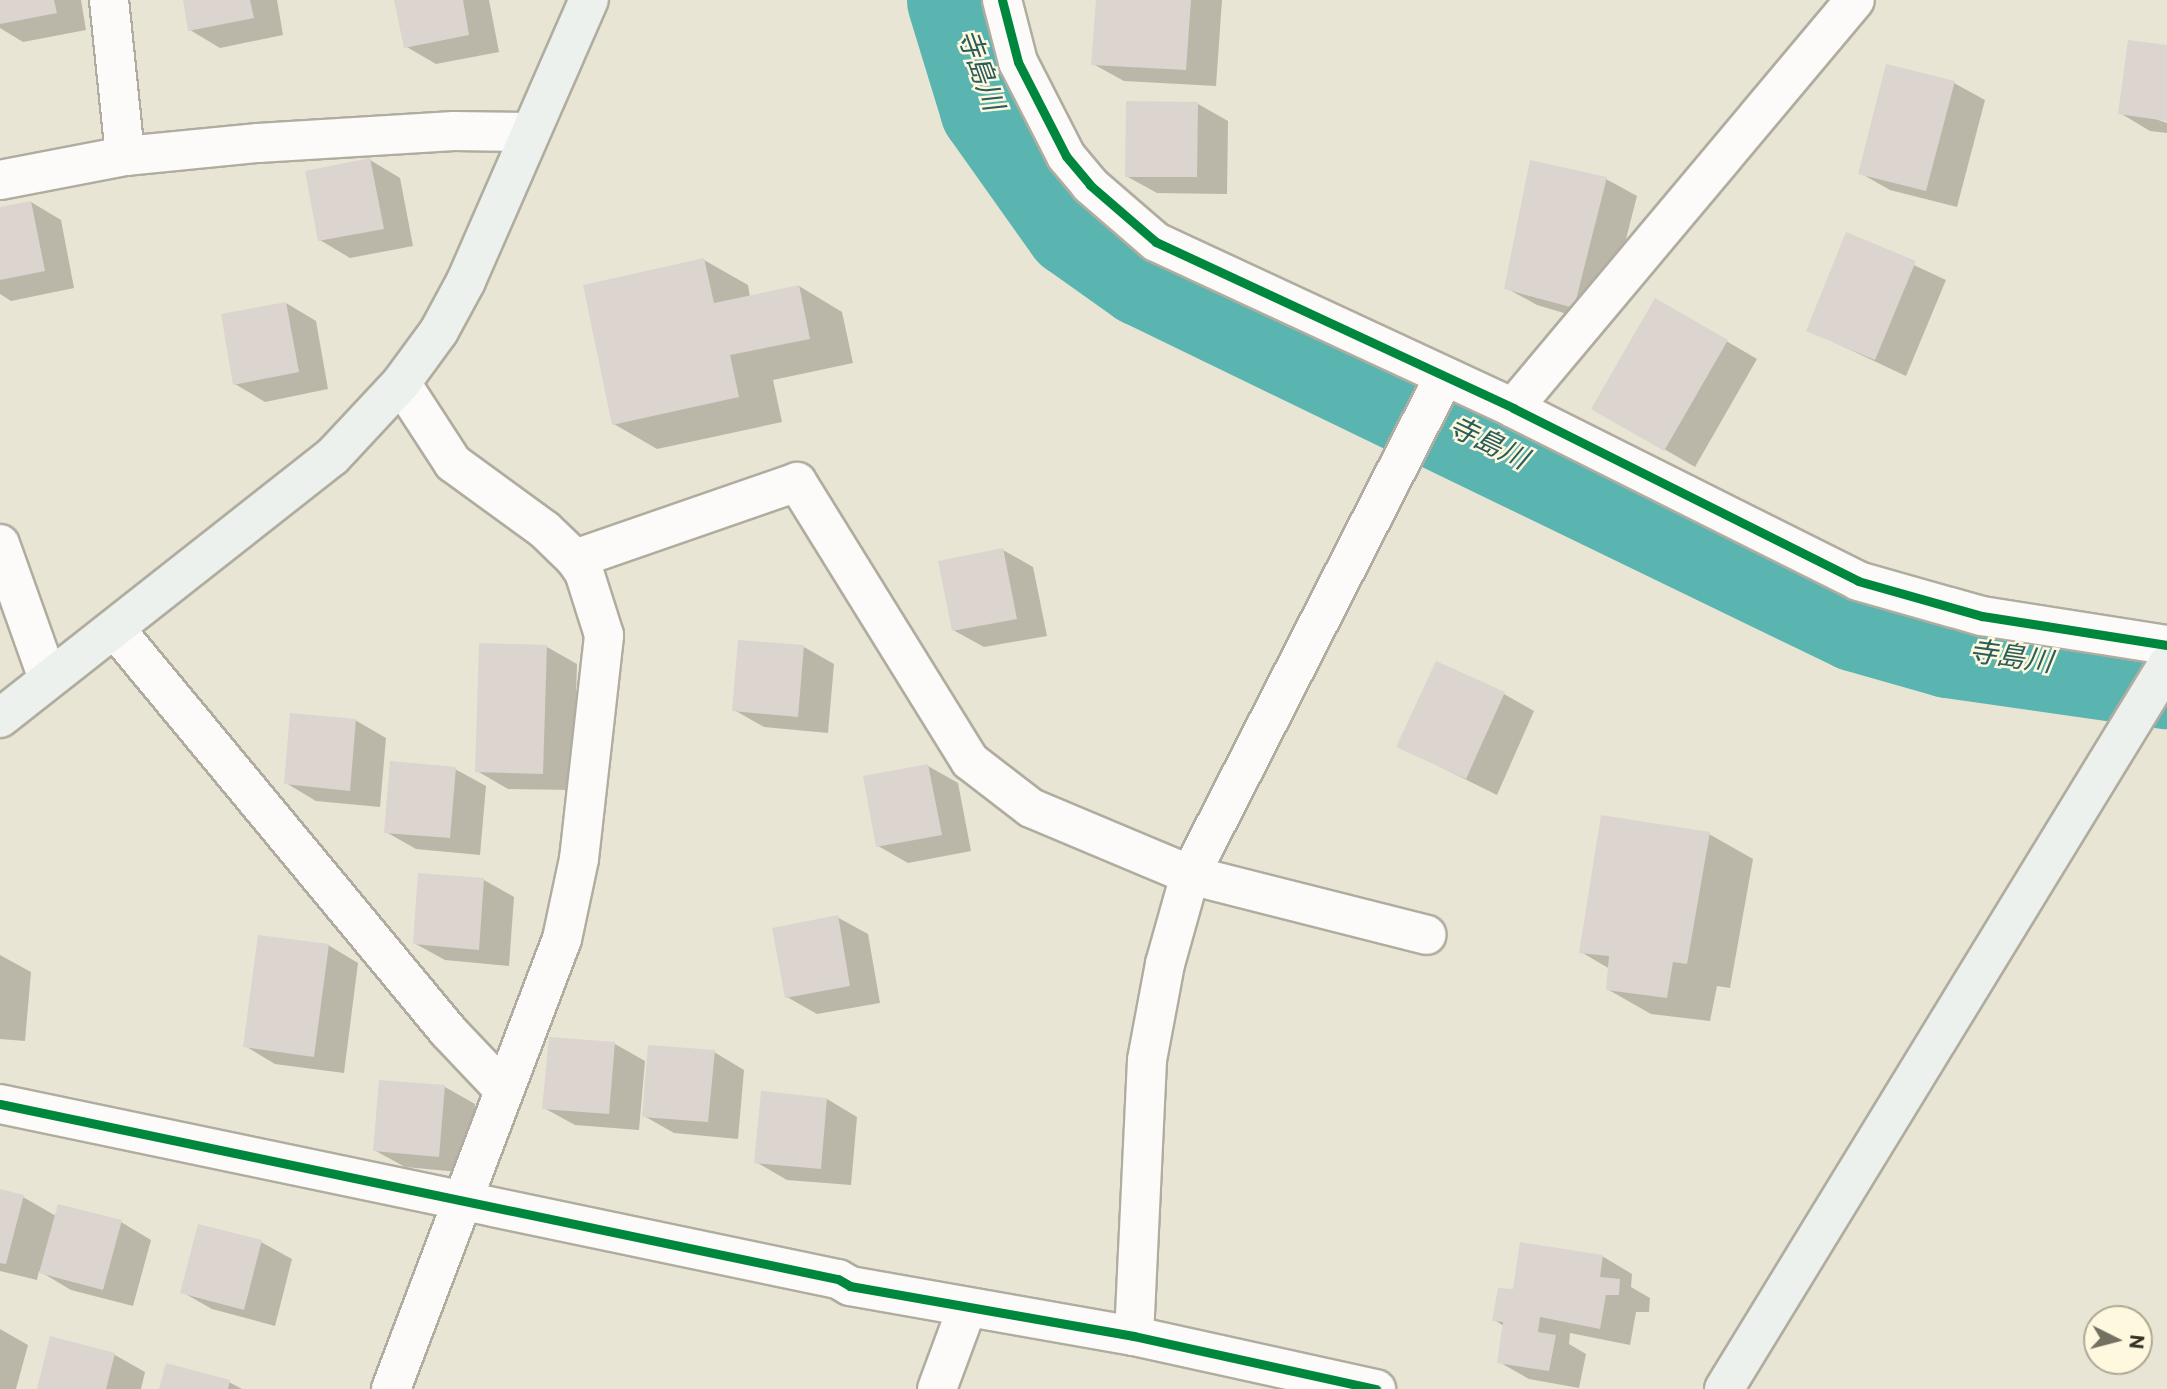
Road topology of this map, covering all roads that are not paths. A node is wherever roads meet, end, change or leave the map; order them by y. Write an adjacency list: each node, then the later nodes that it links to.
1 (109, 0): 6 (street)
2 (589, 0): 5 (street)
3 (1002, 0): 9 (street)
4 (1855, 0): 10 (street)
5 (529, 132): 6 (street); 8 (street)
6 (125, 156): 7 (street)
7 (0, 180)
8 (401, 383): 12 (street); 13 (street)
9 (1432, 398): 10 (street); 18 (street)
10 (1513, 408): 14 (street)
11 (0, 544): 16 (street)
12 (575, 559): 18 (street); 20 (street)
13 (115, 629): 16 (street); 20 (street)
14 (2167, 645)
15 (2161, 677): 28 (street)
16 (48, 679): 17 (street)
17 (0, 718)
18 (1190, 875): 19 (street); 24 (street)
19 (1427, 935)
20 (503, 1089): 22 (street)
21 (0, 1104): 22 (street)
22 (461, 1203): 23 (street); 25 (street)
23 (967, 1308): 24 (street); 26 (street)
24 (1133, 1336): 27 (street)
25 (391, 1389)
26 (937, 1389)
27 (1376, 1389)
28 (1724, 1389)

